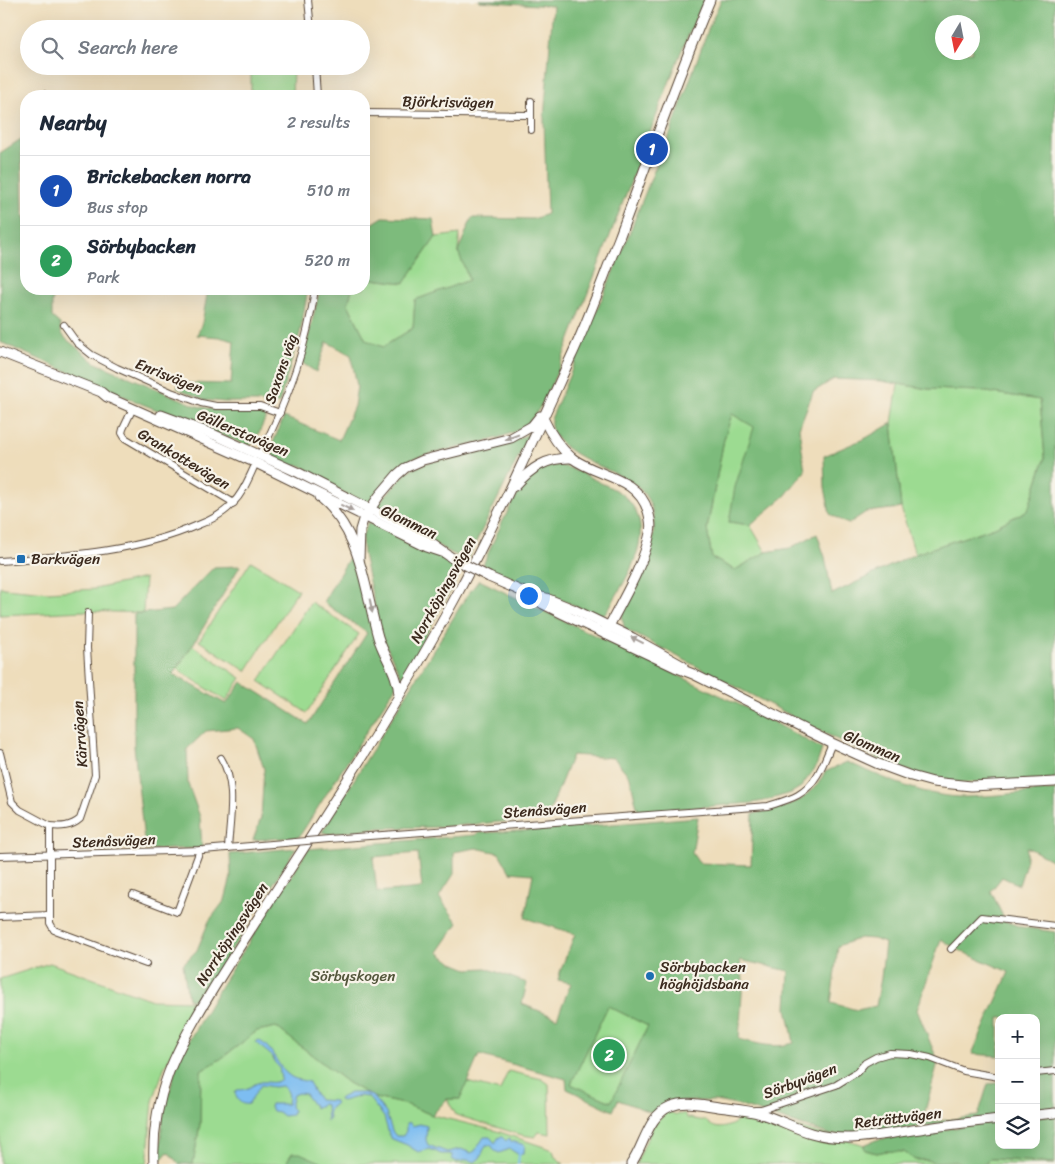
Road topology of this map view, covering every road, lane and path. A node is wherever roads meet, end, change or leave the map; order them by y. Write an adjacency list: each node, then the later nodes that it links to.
1 (308, 0): 3 (street)
2 (710, 0): 14 (main road, Norrköpingsvägen)
3 (310, 20)
4 (316, 75): 5 (street)
5 (317, 90)
6 (531, 101): 8 (street)
7 (370, 113): 8 (street, Björkrisvägen)
8 (531, 115): 9 (street)
9 (531, 130)
10 (315, 295): 16 (street, Saxons väg)
11 (64, 325): 16 (street, Enrisvägen)
12 (0, 352): 13 (main road, Gällerstavägen)
13 (101, 392): 15 (main road, Gällerstavägen); 18 (main road, Gällerstavägen)
14 (548, 406): 17 (main road, Norrköpingsvägen); 24 (main road, one-way to 24)
15 (133, 408): 20 (main road, Gällerstavägen); 23 (street, Grankottevägen)
16 (280, 413): 18 (street, Saxons väg)
17 (543, 418): 19 (main road); 22 (main road, Norrköpingsvägen)
18 (260, 454): 20 (main road); 24 (main road, Gällerstavägen)
19 (572, 458): 22 (main road); 28 (main road)
20 (256, 464): 21 (main road, Gällerstavägen); 23 (street)
21 (310, 490): 24 (main road, Gällerstavägen, one-way to 24); 25 (main road)
22 (508, 493): 29 (main road, Norrköpingsvägen)
23 (234, 503): 26 (street)
24 (368, 513): 25 (main road); 28 (main road, Glomman, bridge)
25 (359, 559): 29 (main road, one-way to 29)
26 (0, 561)
27 (88, 613): 34 (street, Kärrvägen)
28 (607, 630): 30 (main road, Glomman)
29 (399, 695): 52 (main road, Norrköpingsvägen)
30 (832, 743): 33 (main road, Glomman); 35 (street, Stenåsvägen, bridge)
31 (0, 753): 34 (street)
32 (221, 758): 35 (street)
33 (1055, 782)
34 (50, 826): 37 (street)
35 (228, 848): 36 (street, Stenåsvägen)
36 (200, 850): 37 (street, Stenåsvägen); 39 (street)
37 (48, 855): 38 (street, Stenåsvägen); 40 (street)
38 (0, 856)
39 (133, 895)
40 (50, 915): 41 (street); 44 (street)
41 (0, 917)
42 (1055, 926): 43 (street)
43 (951, 949)
44 (146, 964)
45 (1055, 1071): 46 (street)
46 (1040, 1073)
47 (995, 1076): 48 (street, Sörbyvägen)
48 (745, 1110): 51 (main road, Reträttvägen); 53 (main road, Sörbyvägen)
49 (1055, 1113): 50 (main road)
50 (1040, 1115)
51 (995, 1120)
52 (154, 1164)
53 (632, 1164)

